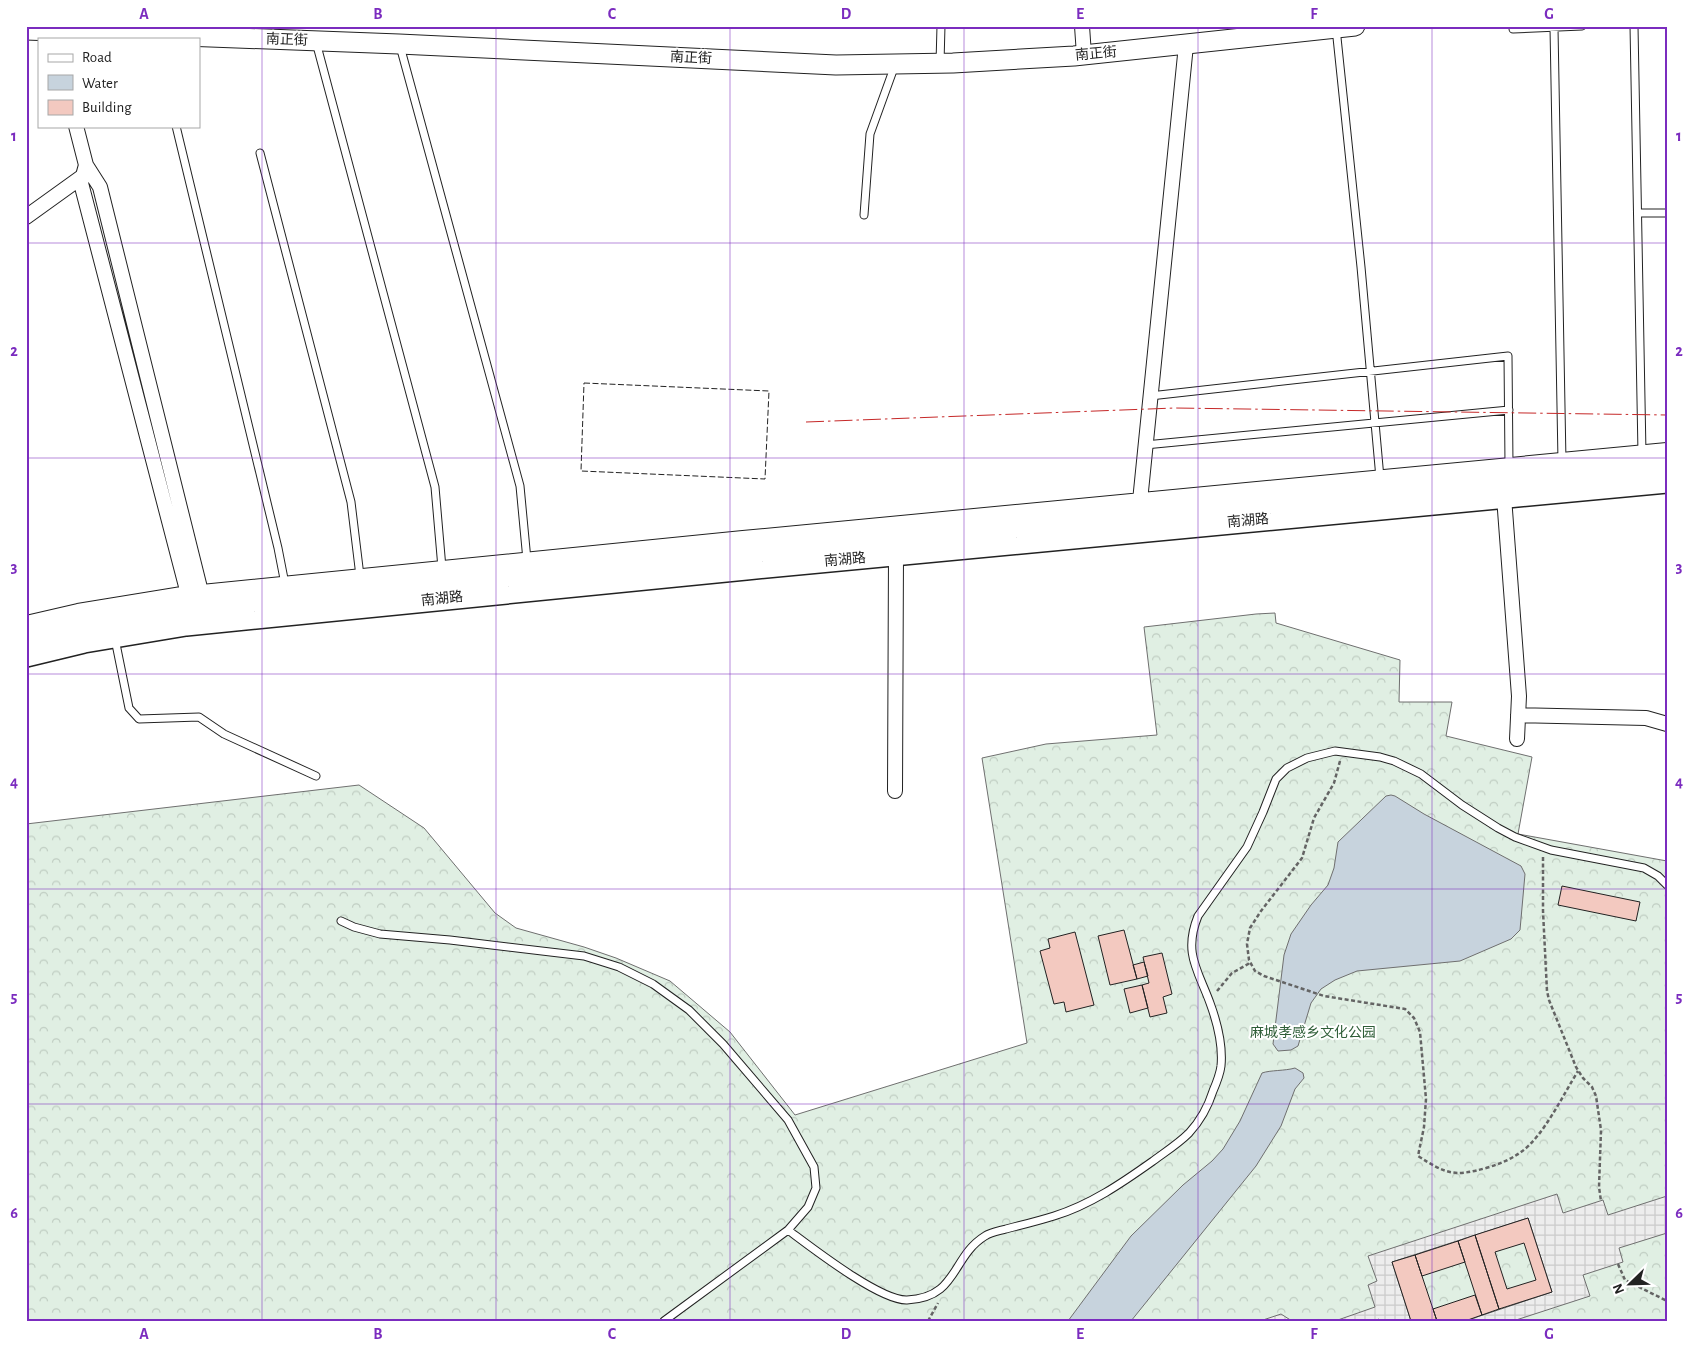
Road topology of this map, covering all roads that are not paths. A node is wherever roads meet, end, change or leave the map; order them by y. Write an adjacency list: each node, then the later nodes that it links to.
1 (941, 26): 18 (lane)
2 (1082, 26): 17 (street)
3 (1355, 26): 7 (street, 南正街)
4 (1513, 26): 8 (lane)
5 (1582, 26): 8 (lane)
6 (1634, 26): 24 (lane)
7 (1336, 28): 16 (street, 南正街); 28 (lane)
8 (1554, 28): 35 (lane)
9 (26, 30): 10 (street, 南正街)
10 (52, 35): 11 (street, 南正街)
11 (154, 37): 12 (street, 南正街)
12 (194, 38)
13 (200, 38): 14 (street, 南正街)
14 (316, 41): 15 (street, 南正街); 44 (lane)
15 (399, 44): 19 (street, 南正街); 43 (lane)
16 (1186, 44): 17 (street, 南正街); 29 (street)
17 (1084, 55): 18 (street, 南正街)
18 (940, 64): 19 (street, 南正街)
19 (894, 65): 26 (lane)
20 (76, 128): 23 (street)
21 (176, 128): 46 (lane)
22 (260, 153): 45 (lane)
23 (85, 171): 27 (street); 47 (street)
24 (1638, 213): 25 (lane); 34 (lane)
25 (1667, 213)
26 (864, 215)
27 (26, 217)
28 (1370, 372): 29 (lane); 30 (lane); 31 (lane)
29 (1150, 396): 32 (street)
30 (1509, 410): 31 (lane); 36 (lane)
31 (1375, 423): 32 (lane); 38 (lane)
32 (1145, 445): 41 (street)
33 (1667, 450): 34 (street)
34 (1642, 453): 35 (street)
35 (1562, 461): 36 (street)
36 (1509, 465): 38 (street)
37 (1667, 465): 50 (main road, 南湖路)
38 (1380, 478): 41 (street)
39 (1667, 482): 40 (main road, 南湖路)
40 (1504, 497): 42 (main road, 南湖路); 52 (street)
41 (1140, 501): 43 (street)
42 (896, 555): 49 (main road, 南湖路); 56 (street)
43 (526, 560): 44 (street)
44 (442, 568): 45 (street)
45 (360, 576): 46 (street)
46 (285, 584): 47 (street)
47 (195, 593): 48 (street)
48 (26, 623)
49 (114, 636): 51 (main road, 南湖路); 55 (lane)
50 (26, 638)
51 (26, 656)
52 (1518, 715): 53 (street); 54 (street)
53 (1667, 724)
54 (1517, 739)
55 (316, 776)
56 (895, 791)
57 (1667, 885): 59 (lane)
58 (342, 921): 59 (lane)
59 (788, 1230): 60 (lane)
60 (664, 1321)

